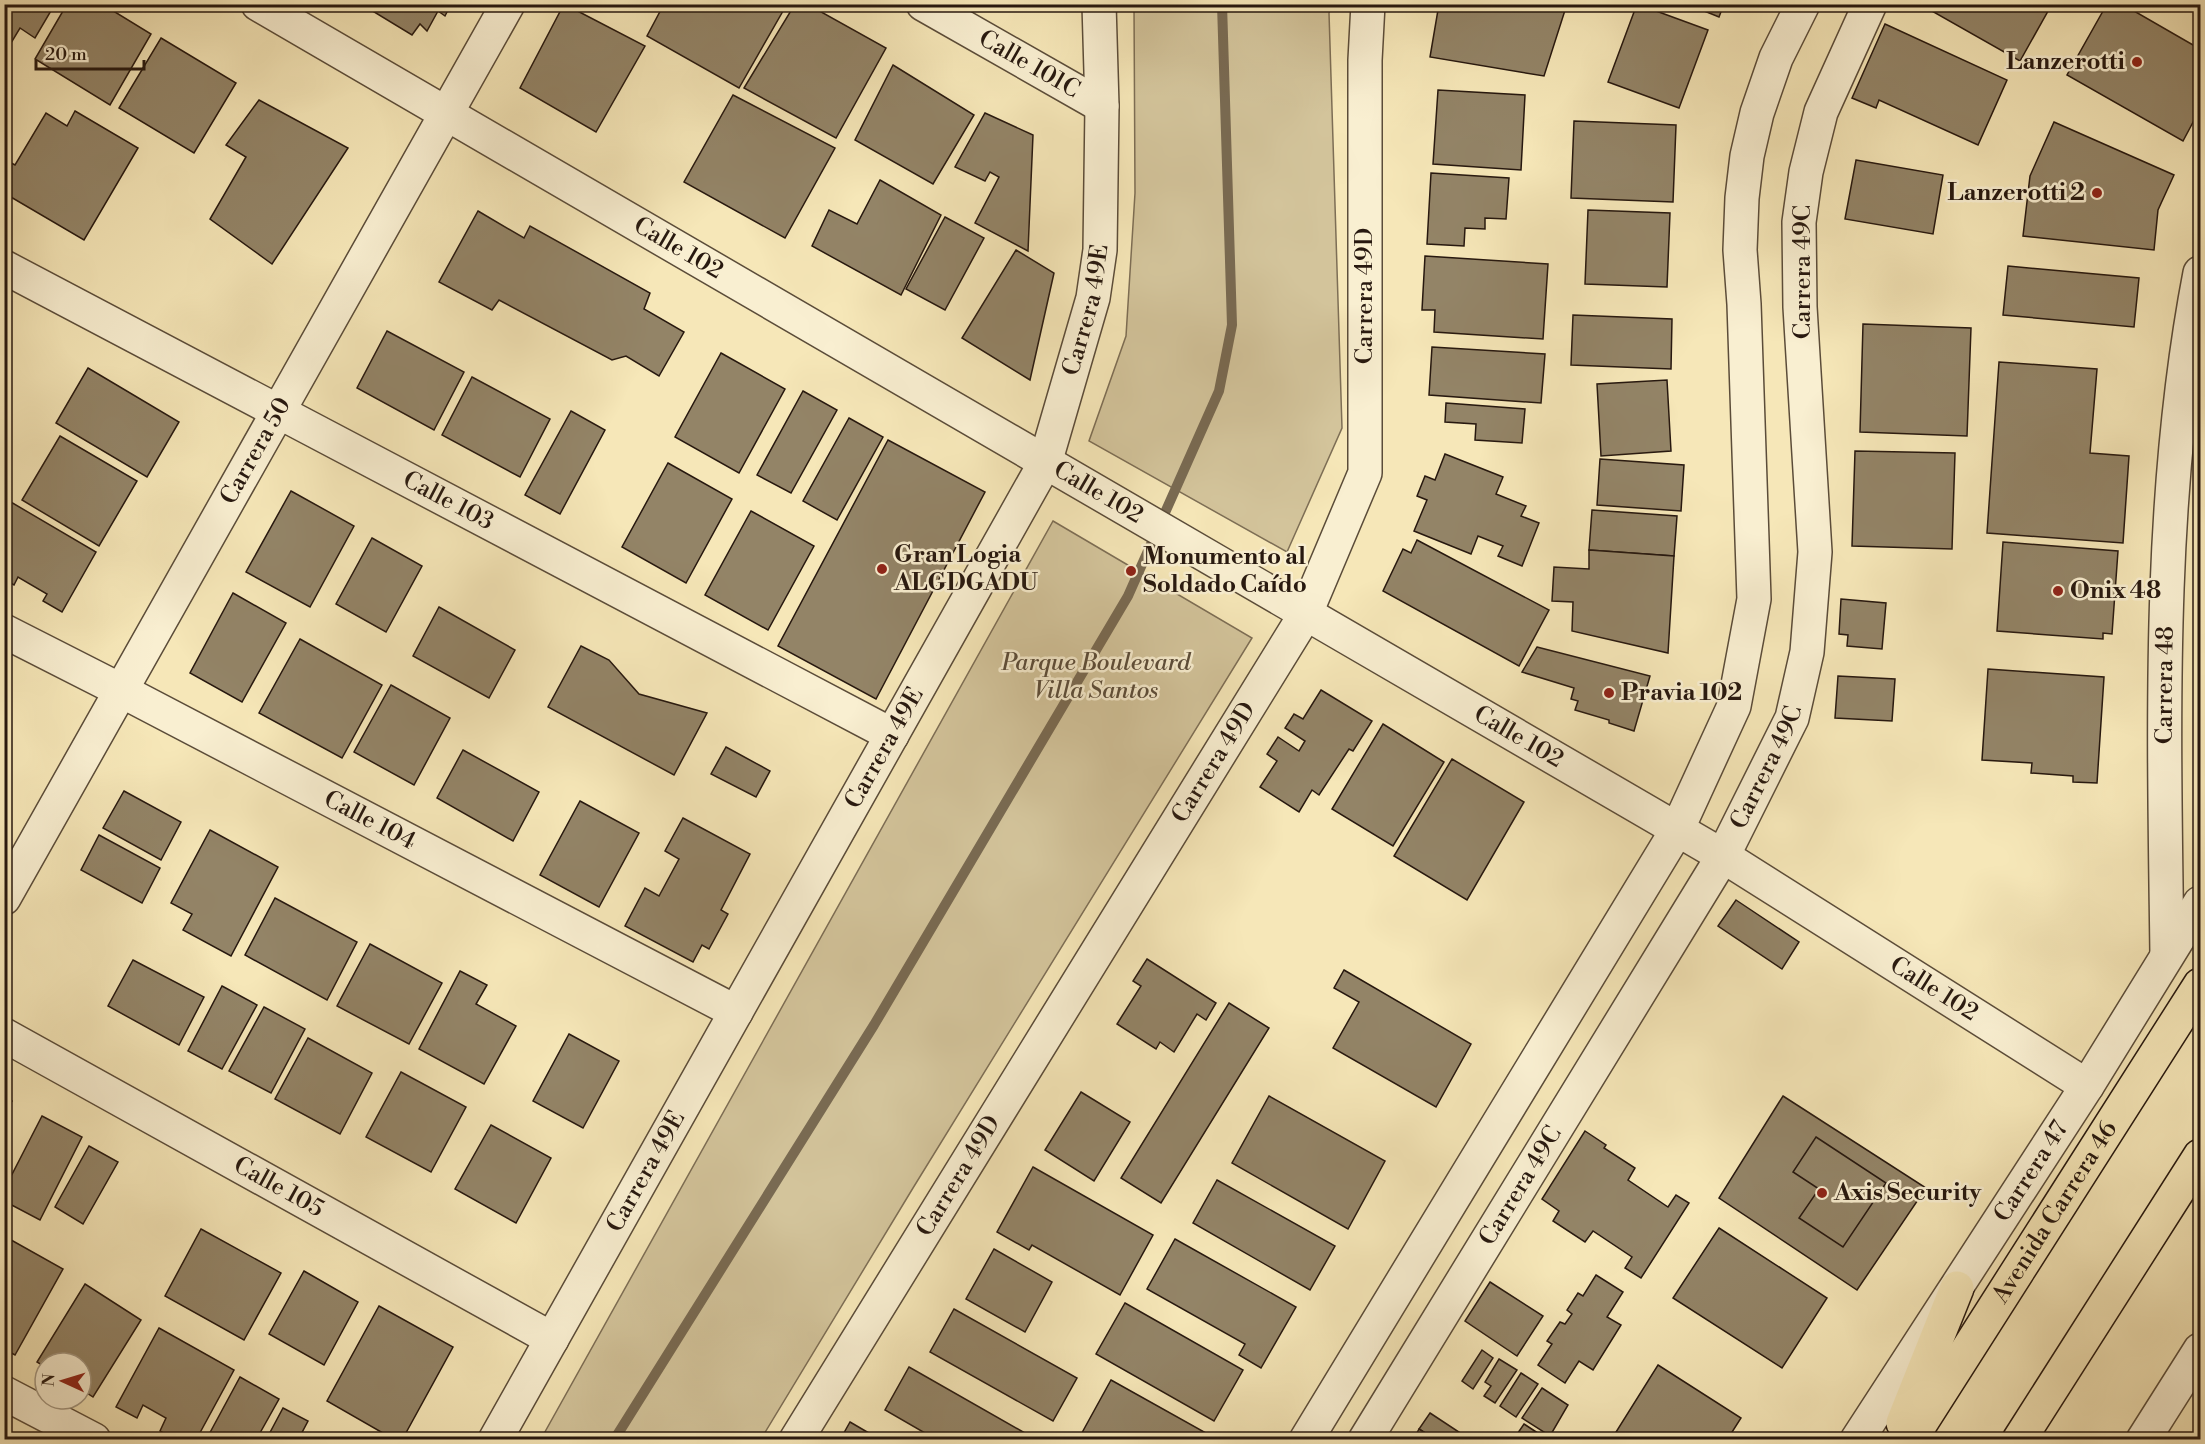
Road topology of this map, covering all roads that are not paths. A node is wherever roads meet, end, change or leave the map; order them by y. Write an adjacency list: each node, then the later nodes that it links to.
1 (258, 4): 9 (street, Calle 102)
2 (508, 4): 9 (street, Carrera 50)
3 (923, 4): 8 (street, Calle 101C)
4 (1099, 4): 8 (street, Carrera 49E)
5 (1368, 4): 14 (street, Carrera 49D)
6 (1803, 4): 18 (street)
7 (1870, 4): 19 (street, Carrera 49C)
8 (1102, 106): 13 (street, Carrera 49E)
9 (447, 115): 12 (street, Carrera 50); 13 (street, Calle 102)
10 (4, 267): 12 (street, Calle 103)
11 (2200, 273): 22 (street, Carrera 48)
12 (279, 413): 16 (street, Carrera 50); 17 (street, Calle 103)
13 (1045, 464): 14 (street, Calle 102); 17 (street, Carrera 49E)
14 (1305, 615): 18 (street, Calle 102); 35 (street, Carrera 49D)
15 (4, 631): 16 (street, Calle 104)
16 (122, 691): 20 (street, Carrera 50); 24 (street, Calle 104)
17 (892, 735): 24 (street, Carrera 49E)
18 (1677, 830): 19 (street, Calle 102); 36 (street)
19 (1722, 856): 26 (street, Calle 102); 37 (street, Carrera 49C)
20 (4, 898)
21 (2200, 903): 22 (street, Carrera 47)
22 (2167, 955): 26 (street, Carrera 47)
23 (2200, 985): 40 (main road, Avenida Carrera 46)
24 (736, 1012): 29 (street, Carrera 49E)
25 (4, 1035): 29 (street, Calle 105)
26 (2087, 1086): 28 (street, Carrera 47)
27 (2200, 1156): 41 (main road)
28 (1957, 1288): 38 (street, Carrera 47); 39 (main road)
29 (552, 1339): 34 (street, Carrera 49E)
30 (2200, 1350): 32 (street)
31 (4, 1394): 33 (street)
32 (2149, 1437)
33 (94, 1440)
34 (495, 1440)
35 (796, 1440)
36 (1306, 1440)
37 (1365, 1440)
38 (1857, 1440)
39 (1896, 1440)
40 (1910, 1440)
41 (2019, 1440)

